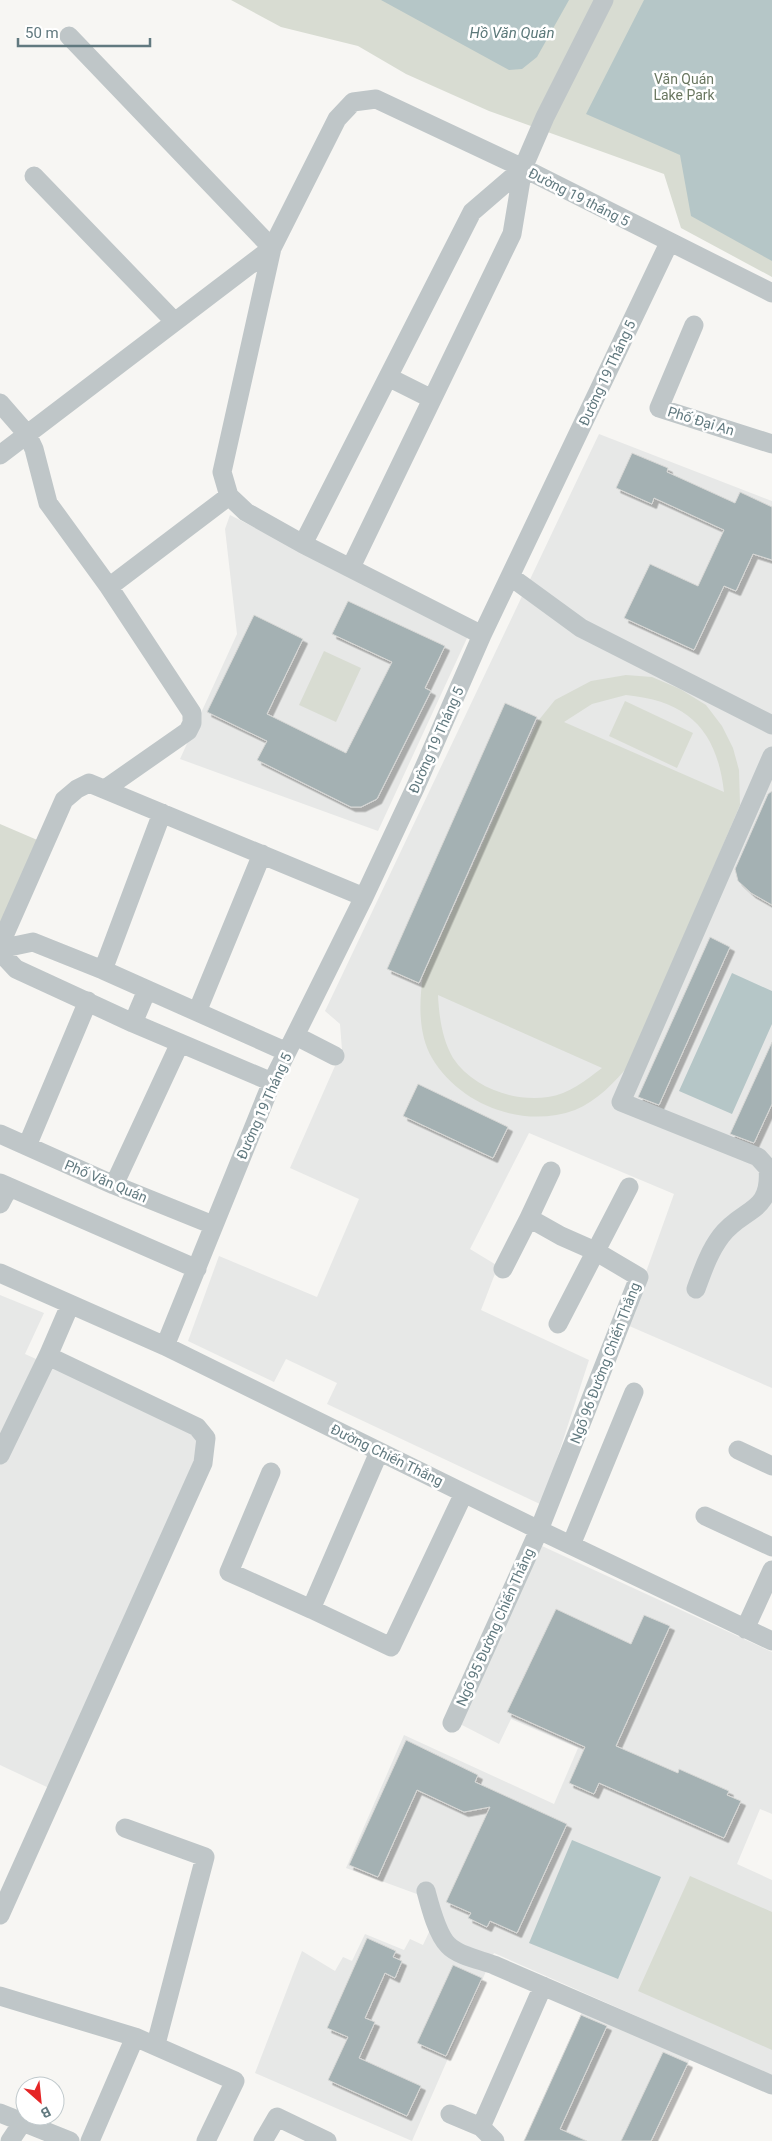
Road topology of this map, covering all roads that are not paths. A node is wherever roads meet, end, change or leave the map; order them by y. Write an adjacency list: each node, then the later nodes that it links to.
1 (604, 0): 3 (street, Đường 19 tháng 5)
2 (69, 36): 6 (street)
3 (523, 168): 5 (street, Đường 19 tháng 5); 6 (street); 10 (street); 11 (street)
4 (34, 176): 8 (street)
5 (669, 243): 7 (street); 19 (street, Đường 19 Tháng 5)
6 (272, 248): 8 (street); 16 (street)
7 (772, 292)
8 (174, 321): 13 (street)
9 (694, 326): 14 (street, Phố Đại An)
10 (388, 377): 11 (street); 17 (street)
11 (432, 399): 18 (street)
12 (0, 403): 13 (street)
13 (27, 434): 15 (street); 20 (street)
14 (772, 444)
15 (0, 455)
16 (229, 496): 17 (street); 20 (street)
17 (303, 544): 18 (street)
18 (351, 568): 21 (street)
19 (511, 577): 21 (street, Đường 19 Tháng 5); 22 (street)
20 (109, 587): 24 (street)
21 (482, 635): 27 (street, Đường 19 Tháng 5)
22 (772, 724)
23 (772, 756): 52 (street)
24 (105, 790): 25 (street); 28 (street)
25 (162, 813): 26 (street); 30 (street)
26 (262, 854): 27 (street); 33 (street)
27 (364, 897): 36 (street, Đường 19 Tháng 5)
28 (0, 945)
29 (0, 951): 30 (street); 32 (street)
30 (103, 970): 31 (street)
31 (147, 990): 33 (street); 34 (street)
32 (88, 1001): 34 (street); 40 (street)
33 (197, 1012): 36 (street)
34 (133, 1023): 35 (street)
35 (180, 1043): 38 (street); 43 (street)
36 (291, 1044): 37 (street); 38 (street, Đường 19 Tháng 5)
37 (335, 1056)
38 (272, 1082): 47 (street, Đường 19 Tháng 5)
39 (0, 1134): 40 (street, Phố Văn Quán)
40 (27, 1146): 43 (street, Phố Văn Quán)
41 (551, 1171): 46 (street)
42 (5, 1185): 45 (street); 49 (street)
43 (114, 1185): 47 (street, Phố Văn Quán)
44 (629, 1186): 48 (street)
45 (0, 1204)
46 (528, 1218): 48 (street, Ngõ 96 Đường Chiến Thắng); 50 (street)
47 (213, 1225): 49 (street, Đường 19 Tháng 5)
48 (595, 1252): 54 (street); 65 (street, Ngõ 96 Đường Chiến Thắng)
49 (197, 1269): 55 (street, Đường 19 Tháng 5)
50 (503, 1269)
51 (0, 1273): 53 (street, Đường Chiến Thắng)
52 (696, 1289)
53 (70, 1305): 55 (street, Đường Chiến Thắng); 56 (street)
54 (558, 1324)
55 (165, 1346): 59 (street, Đường Chiến Thắng)
56 (48, 1356): 60 (street); 75 (street)
57 (634, 1392): 66 (street)
58 (738, 1450): 61 (street)
59 (379, 1452): 63 (street, Đường Chiến Thắng); 69 (street)
60 (0, 1455)
61 (772, 1466)
62 (271, 1472): 69 (street)
63 (464, 1493): 65 (street, Đường Chiến Thắng); 69 (street)
64 (705, 1516): 67 (street)
65 (539, 1530): 66 (street, Đường Chiến Thắng); 72 (street, Ngõ 95 Đường Chiến Thắng)
66 (571, 1545): 70 (street, Đường Chiến Thắng)
67 (772, 1547)
68 (772, 1570): 70 (street)
69 (311, 1609)
70 (744, 1629): 71 (street, Đường Chiến Thắng)
71 (772, 1641)
72 (452, 1723)
73 (125, 1828): 79 (street)
74 (426, 1891): 76 (street)
75 (0, 1916)
76 (542, 1986): 80 (street); 86 (street)
77 (0, 1996): 78 (street)
78 (135, 2037): 79 (street); 89 (street)
79 (156, 2044): 90 (street)
80 (772, 2084)
81 (0, 2113): 83 (street)
82 (450, 2114): 86 (street)
83 (15, 2120)
84 (20, 2126): 87 (street)
85 (30, 2126): 88 (street)
86 (481, 2127): 93 (street)
87 (10, 2141)
88 (70, 2141)
89 (90, 2141)
90 (206, 2141)
91 (263, 2141): 92 (street)
92 (327, 2141)
93 (495, 2141)

